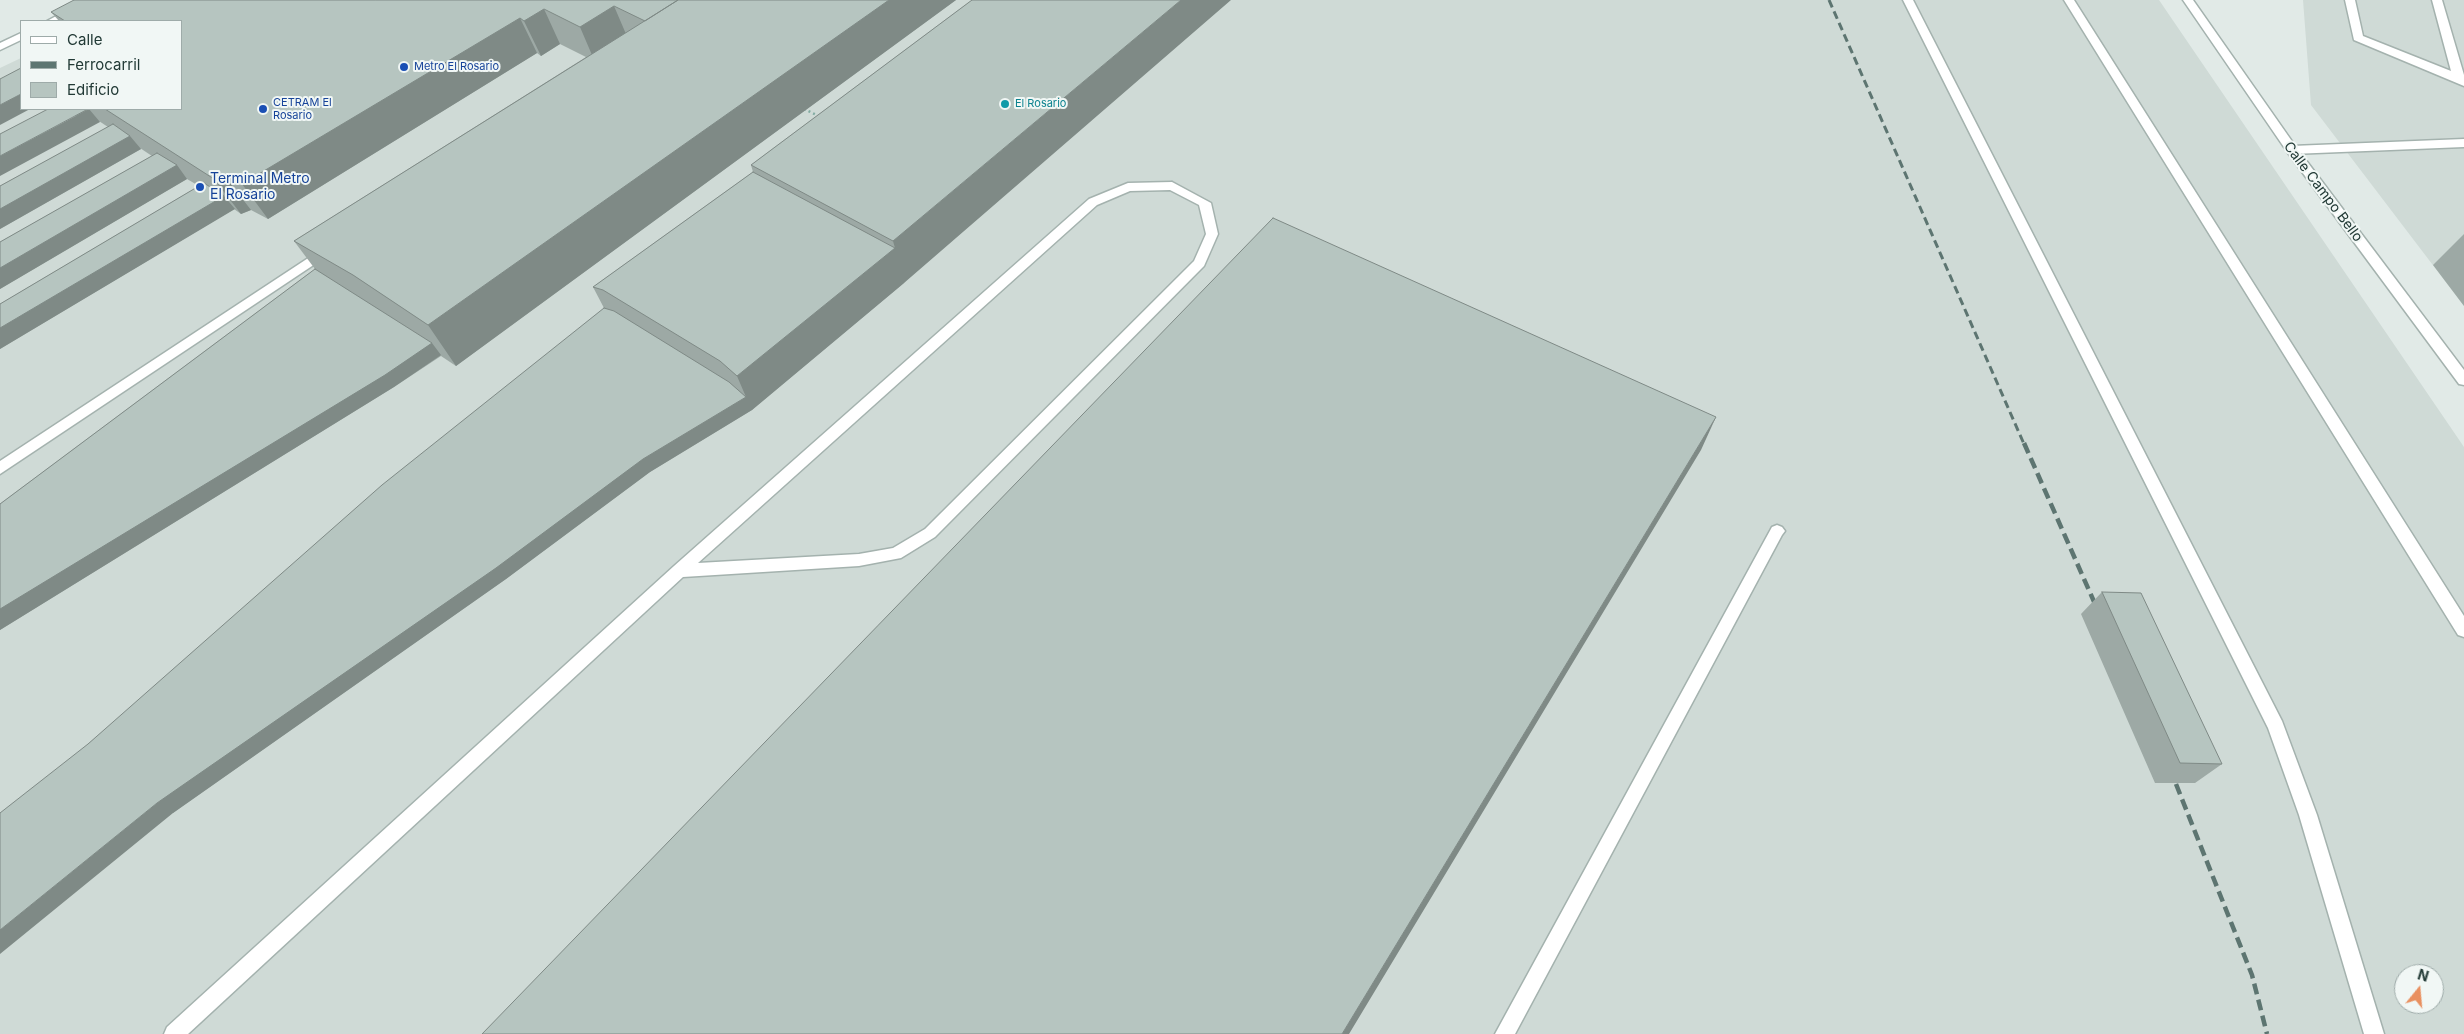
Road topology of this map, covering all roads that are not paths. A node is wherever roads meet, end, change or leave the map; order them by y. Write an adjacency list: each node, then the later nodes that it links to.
1 (95, 0): 7 (street)
2 (1908, 0): 21 (street)
3 (2068, 0): 18 (street)
4 (2188, 0): 12 (street, Calle Campo Bello)
5 (2350, 0): 10 (street)
6 (2437, 0): 10 (street)
7 (54, 20)
8 (20, 37): 9 (street)
9 (0, 47)
10 (2462, 80)
11 (2464, 144): 12 (street)
12 (2292, 150): 14 (street, Calle Campo Bello)
13 (340, 241): 15 (street)
14 (2464, 380)
15 (0, 468)
16 (1777, 531): 20 (street)
17 (679, 570): 17 (street); 19 (street)
18 (2464, 630)
19 (174, 1034)
20 (1505, 1034)
21 (2374, 1034)

